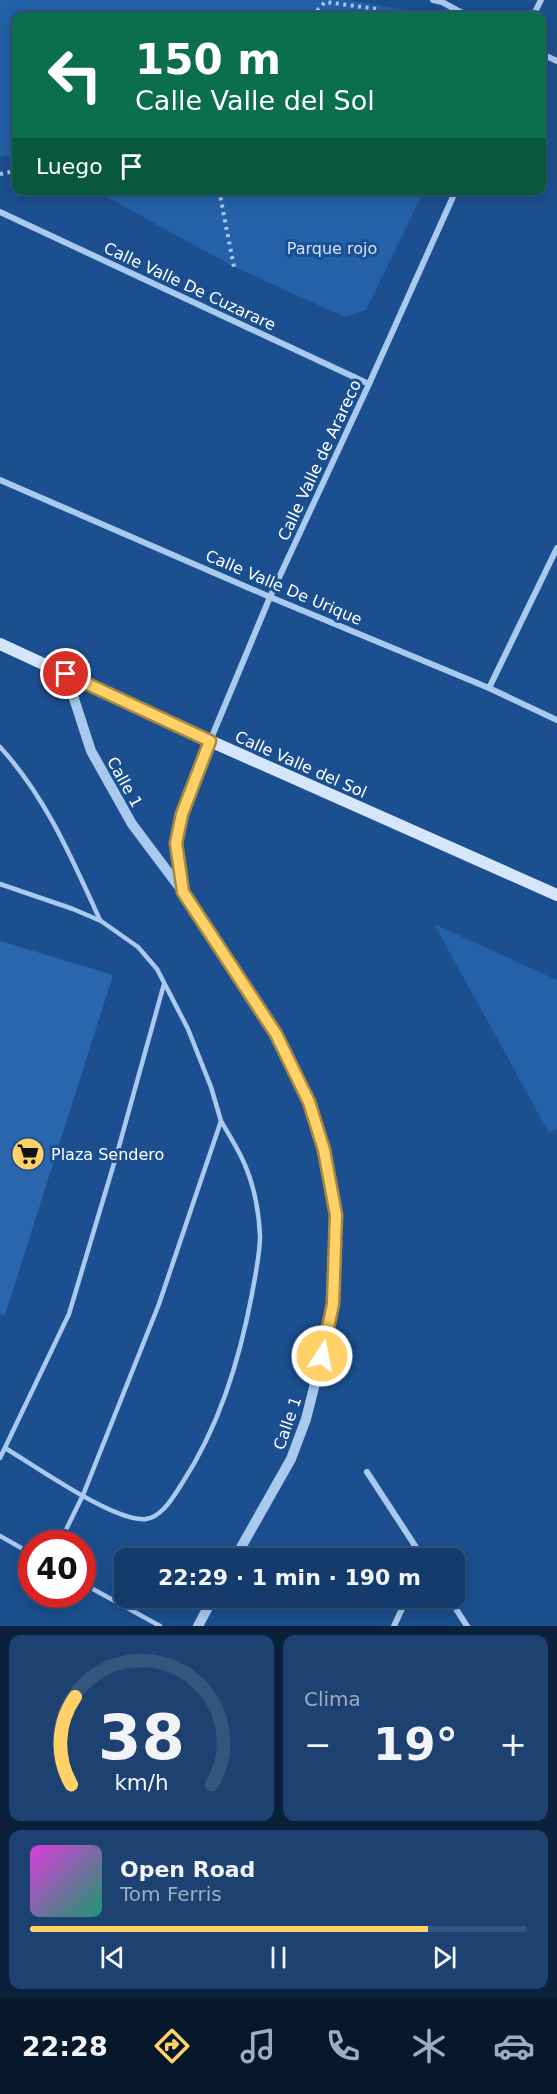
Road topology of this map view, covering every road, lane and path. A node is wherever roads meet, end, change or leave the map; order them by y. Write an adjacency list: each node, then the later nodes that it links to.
1 (433, 0): 4 (street)
2 (316, 12): 3 (path)
3 (379, 12)
4 (461, 12)
5 (220, 195): 8 (path)
6 (454, 195): 9 (street, Calle Valle de Arareco)
7 (0, 212): 9 (street, Calle Valle De Cuzarare)
8 (234, 267)
9 (369, 384): 12 (street, Calle Valle de Arareco)
10 (0, 480): 12 (street, Calle Valle De Urique)
11 (557, 548): 15 (street)
12 (270, 597): 15 (street, Calle Valle De Urique); 17 (street, Calle Valle de Arareco)
13 (0, 644): 14 (main road, Calle Valle del Sol)
14 (66, 674): 17 (main road, Calle Valle del Sol); 20 (street, Calle 1)
15 (489, 688): 16 (street, Calle Valle De Urique)
16 (557, 720)
17 (210, 741): 20 (street, Calle 1); 21 (main road, Calle Valle del Sol)
18 (0, 747): 22 (lane)
19 (0, 884): 22 (lane)
20 (183, 892): 32 (street, Calle 1)
21 (557, 895)
22 (100, 921): 23 (lane)
23 (164, 984): 24 (lane); 25 (lane)
24 (221, 1121): 28 (lane); 28 (lane)
25 (5, 1448): 26 (lane); 28 (lane)
26 (0, 1458)
27 (367, 1472): 33 (street)
28 (84, 1495): 29 (lane)
29 (66, 1530)
30 (0, 1536): 31 (lane)
31 (18, 1546)
32 (241, 1548)
33 (416, 1548)
34 (96, 1591): 38 (lane)
35 (208, 1608): 39 (street)
36 (402, 1608): 40 (street)
37 (455, 1608): 41 (street)
38 (160, 1626)
39 (198, 1626)
40 (394, 1626)
41 (467, 1626)

